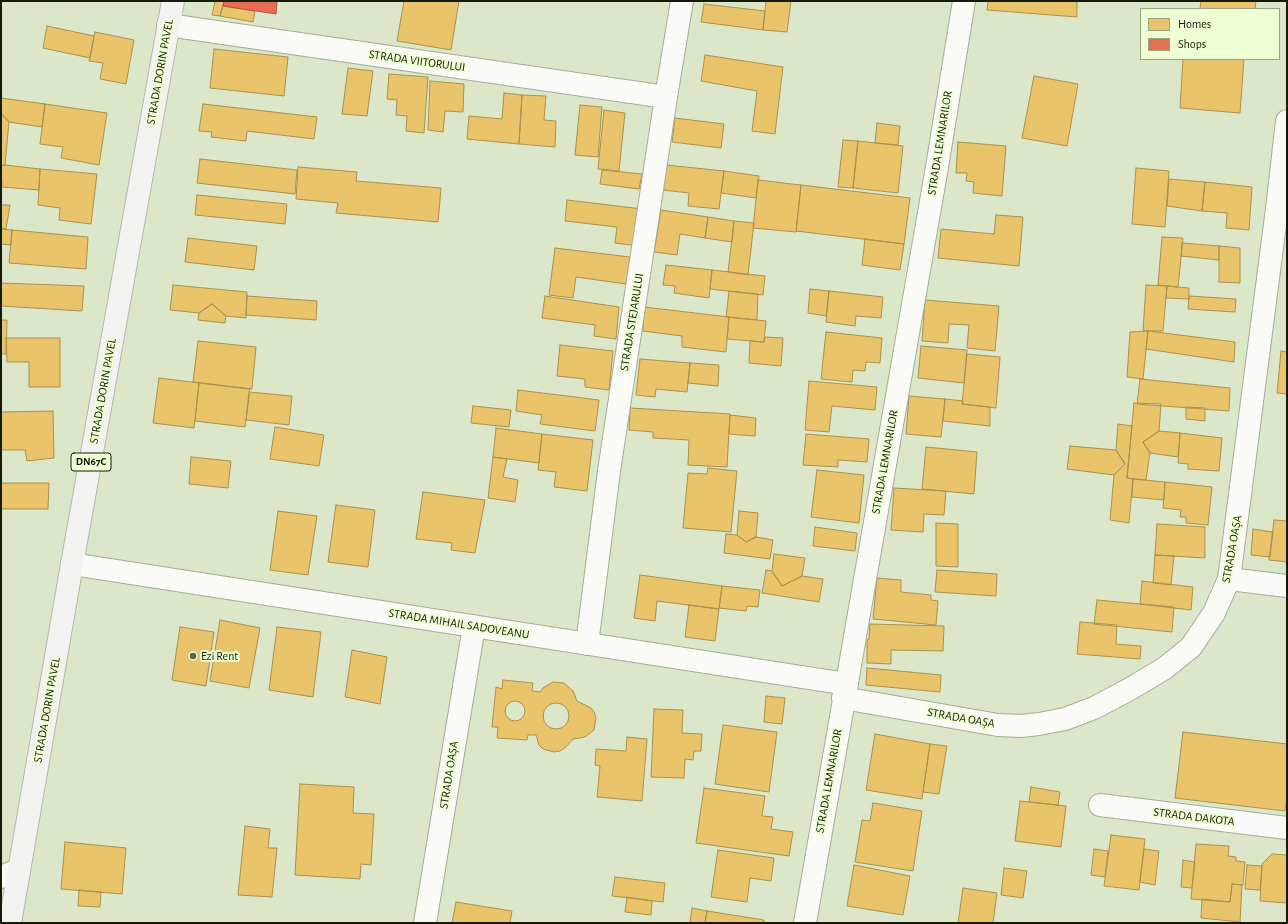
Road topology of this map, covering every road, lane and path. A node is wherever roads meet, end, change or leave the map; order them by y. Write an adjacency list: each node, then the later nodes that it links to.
1 (173, 1): 4 (main road, STRADA DORIN PAVEL / DN67C)
2 (682, 1): 5 (street, STRADA STEJARULUI)
3 (964, 1): 13 (street, STRADA LEMNARILOR)
4 (168, 25): 5 (street, STRADA VIITORULUI); 8 (main road, STRADA DORIN PAVEL / DN67C)
5 (666, 97): 12 (street, STRADA STEJARULUI)
6 (1287, 121): 7 (street, STRADA OAȘA)
7 (1282, 210): 9 (street, STRADA OAȘA)
8 (72, 564): 11 (street, STRADA MIHAIL SADOVEANU); 16 (main road, STRADA DORIN PAVEL / DN67C)
9 (1229, 579): 10 (street); 13 (street, STRADA OAȘA)
10 (1287, 586)
11 (474, 626): 12 (street, STRADA MIHAIL SADOVEANU); 18 (street, STRADA OAȘA)
12 (587, 644): 13 (street, STRADA MIHAIL SADOVEANU)
13 (845, 691): 19 (street, STRADA LEMNARILOR)
14 (1100, 805): 15 (street, STRADA DAKOTA)
15 (1287, 828)
16 (10, 874): 17 (main road, STRADA DORIN PAVEL / DN67C)
17 (10, 923)
18 (425, 923)
19 (805, 923)

